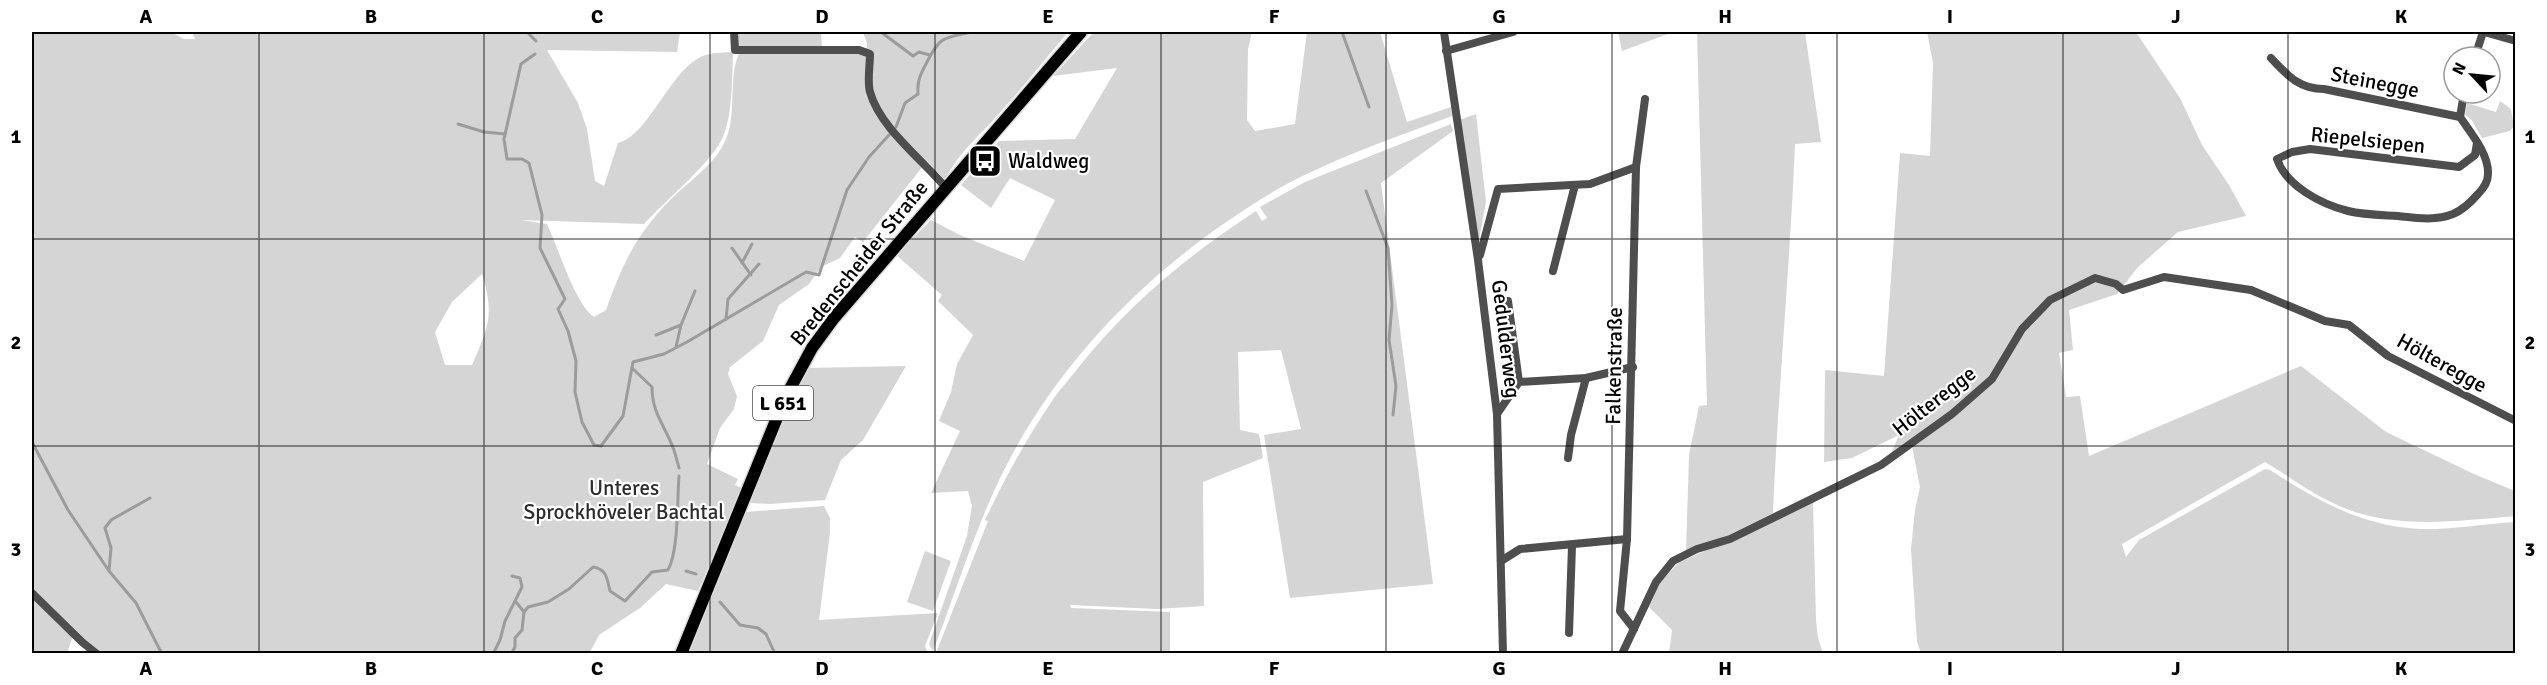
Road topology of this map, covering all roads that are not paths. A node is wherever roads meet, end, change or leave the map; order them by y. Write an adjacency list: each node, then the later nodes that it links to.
1 (734, 32): 15 (street)
2 (1081, 32): 15 (main road, Bredenscheider Straße / L 651)
3 (1444, 32): 7 (street, Gedulderweg)
4 (1513, 32): 7 (street)
5 (2484, 32): 6 (street)
6 (2516, 41)
7 (1446, 51): 16 (street, Gedulderweg)
8 (2271, 58): 11 (street, Steinegge)
9 (1644, 99): 13 (street, Falkenstraße)
10 (2462, 105): 11 (street)
11 (2460, 117): 12 (street, Riepelsiepen)
12 (2476, 143): 12 (street, Riepelsiepen)
13 (1636, 167): 14 (street); 19 (street, Falkenstraße)
14 (1575, 185): 16 (street); 17 (street)
15 (946, 188): 32 (main road, Bredenscheider Straße / L 651)
16 (1478, 260): 22 (street, Gedulderweg)
17 (1553, 271)
18 (1508, 301): 21 (street)
19 (1633, 367): 20 (street); 25 (street, Falkenstraße)
20 (1586, 378): 21 (street); 24 (street)
21 (1519, 382): 22 (street)
22 (1497, 414): 27 (street, Gedulderweg)
23 (2516, 421): 29 (street, Hölteregge)
24 (1568, 458)
25 (1628, 539): 26 (street); 29 (street, Falkenstraße)
26 (1572, 546): 27 (street); 30 (street)
27 (1501, 561): 33 (street, Gedulderweg)
28 (32, 593): 31 (street)
29 (1634, 629): 34 (street, Hölteregge)
30 (1569, 633)
31 (97, 654)
32 (681, 654)
33 (1503, 654)
34 (1622, 654)

